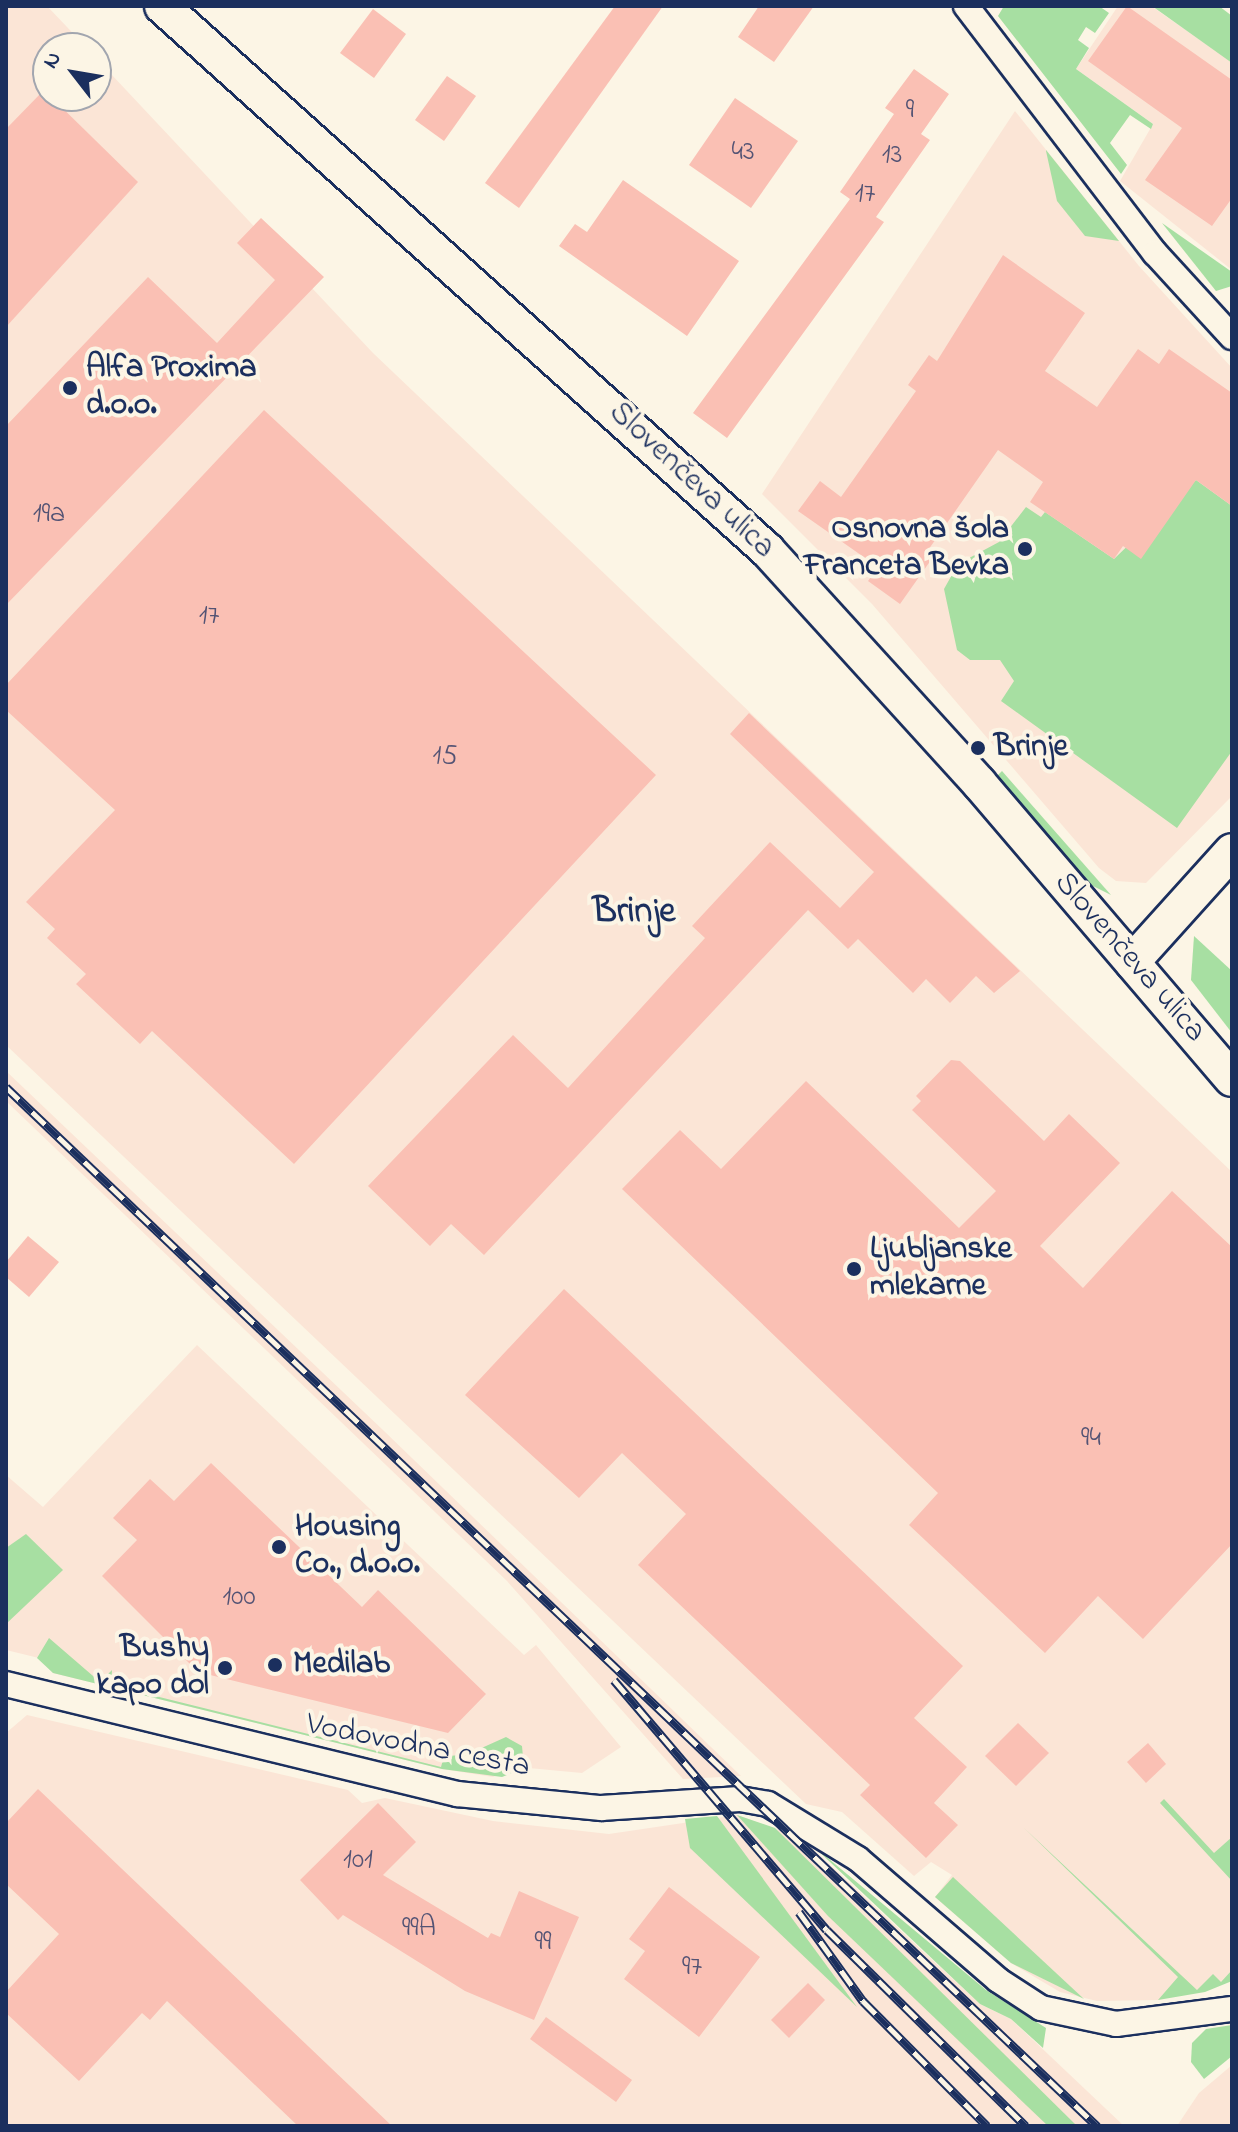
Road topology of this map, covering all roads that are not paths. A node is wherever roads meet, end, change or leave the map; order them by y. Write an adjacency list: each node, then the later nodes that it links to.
1 (162, 6): 5 (street, Slovenčeva ulica)
2 (966, 6): 3 (street)
3 (1227, 321)
4 (1232, 851): 5 (street)
5 (1132, 962): 6 (street, Slovenčeva ulica)
6 (1232, 1079)
7 (6, 1684): 8 (street, Vodovodna cesta)
8 (1232, 2009)

